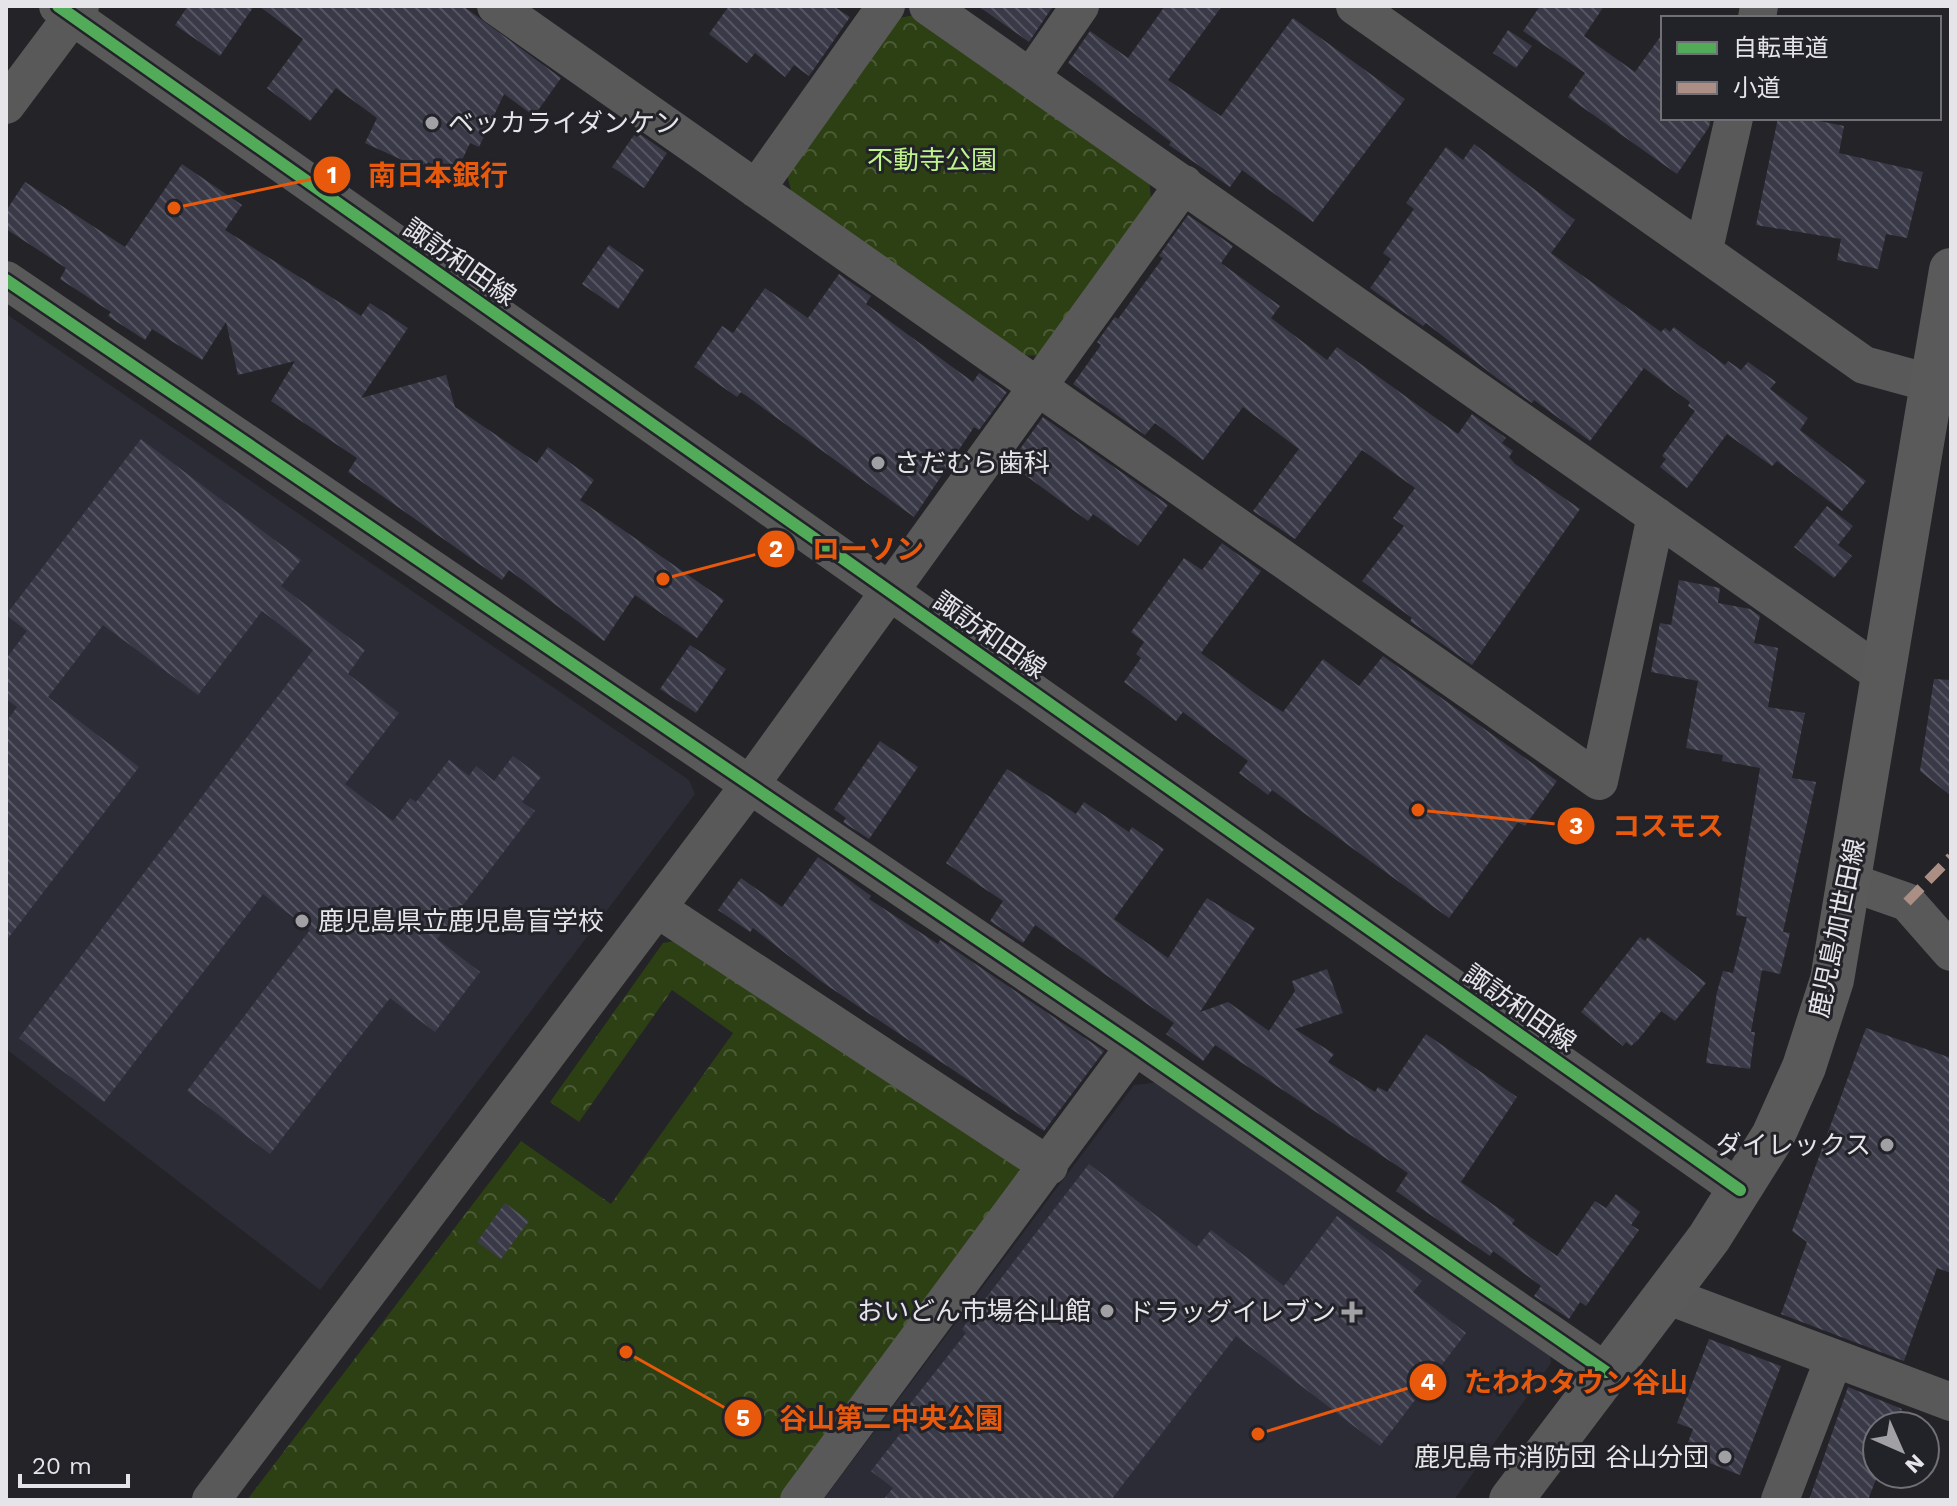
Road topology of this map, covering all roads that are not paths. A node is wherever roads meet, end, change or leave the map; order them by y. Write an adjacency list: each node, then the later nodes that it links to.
1 (496, 6): 11 (street)
2 (886, 6): 11 (street)
3 (928, 6): 7 (street)
4 (1080, 6): 7 (street)
5 (1355, 6): 12 (street)
6 (70, 10): 8 (street); 19 (street, 諏訪和田線)
7 (1031, 77): 10 (street)
8 (6, 105)
9 (1734, 120): 12 (street)
10 (1184, 184): 17 (street); 18 (street)
11 (756, 189): 17 (street)
12 (1704, 249): 16 (street)
13 (1951, 270): 15 (main road, 鹿児島加世田線)
14 (6, 280): 21 (street)
15 (1946, 318): 16 (main road, 鹿児島加世田線)
16 (1930, 383): 20 (main road, 鹿児島加世田線)
17 (1038, 387): 18 (street); 19 (street)
18 (1656, 516): 20 (street)
19 (891, 593): 21 (street); 27 (street, 諏訪和田線)
20 (1884, 676): 22 (main road, 鹿児島加世田線)
21 (749, 786): 23 (street); 25 (street)
22 (1850, 882): 24 (street); 27 (main road, 鹿児島加世田線)
23 (658, 909): 26 (street); 32 (street)
24 (1951, 952)
25 (1135, 1046): 26 (street); 30 (street)
26 (1049, 1166): 33 (street)
27 (1740, 1190): 28 (main road, 鹿児島加世田線)
28 (1666, 1295): 29 (street); 30 (main road, 鹿児島加世田線)
29 (1834, 1358): 31 (street); 35 (street)
30 (1606, 1372): 34 (main road, 鹿児島加世田線)
31 (1951, 1402)
32 (211, 1500)
33 (799, 1500)
34 (1511, 1500)
35 (1780, 1500)

